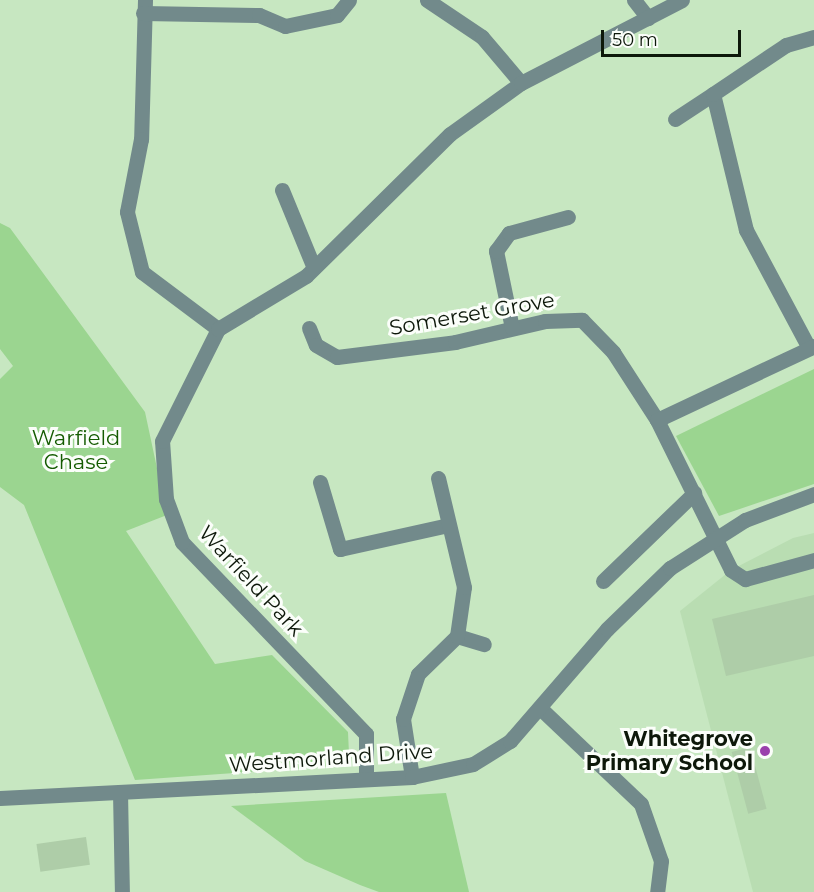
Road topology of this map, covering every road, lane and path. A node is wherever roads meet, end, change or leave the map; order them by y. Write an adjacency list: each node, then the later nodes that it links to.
1 (348, 0): 5 (street)
2 (426, 0): 8 (street)
3 (634, 0): 6 (street)
4 (682, 0): 6 (street)
5 (144, 7): 16 (street)
6 (648, 18): 8 (street)
7 (814, 37): 9 (street)
8 (521, 83): 13 (street)
9 (713, 94): 10 (street); 17 (street)
10 (675, 119)
11 (282, 190): 13 (street)
12 (568, 217): 15 (street)
13 (314, 268): 16 (street)
14 (309, 328): 15 (street, Somerset Grove)
15 (512, 328): 18 (street, Somerset Grove)
16 (218, 329): 31 (street, Warfield Park)
17 (812, 347): 18 (street)
18 (657, 420): 21 (street, Somerset Grove)
19 (438, 478): 23 (street)
20 (320, 482): 23 (street)
21 (694, 493): 24 (street, Somerset Grove); 26 (street)
22 (814, 494): 24 (street, Westmorland Drive)
23 (448, 525): 27 (street)
24 (716, 536): 25 (street, Somerset Grove); 29 (street, Westmorland Drive)
25 (814, 560)
26 (603, 582)
27 (457, 636): 28 (street); 30 (street)
28 (484, 644)
29 (540, 708): 30 (street, Westmorland Drive); 35 (street)
30 (412, 777): 31 (street, Westmorland Drive)
31 (366, 779): 32 (street, Westmorland Drive)
32 (120, 792): 33 (street, Westmorland Drive); 34 (street)
33 (0, 798)
34 (122, 892)
35 (657, 892)

